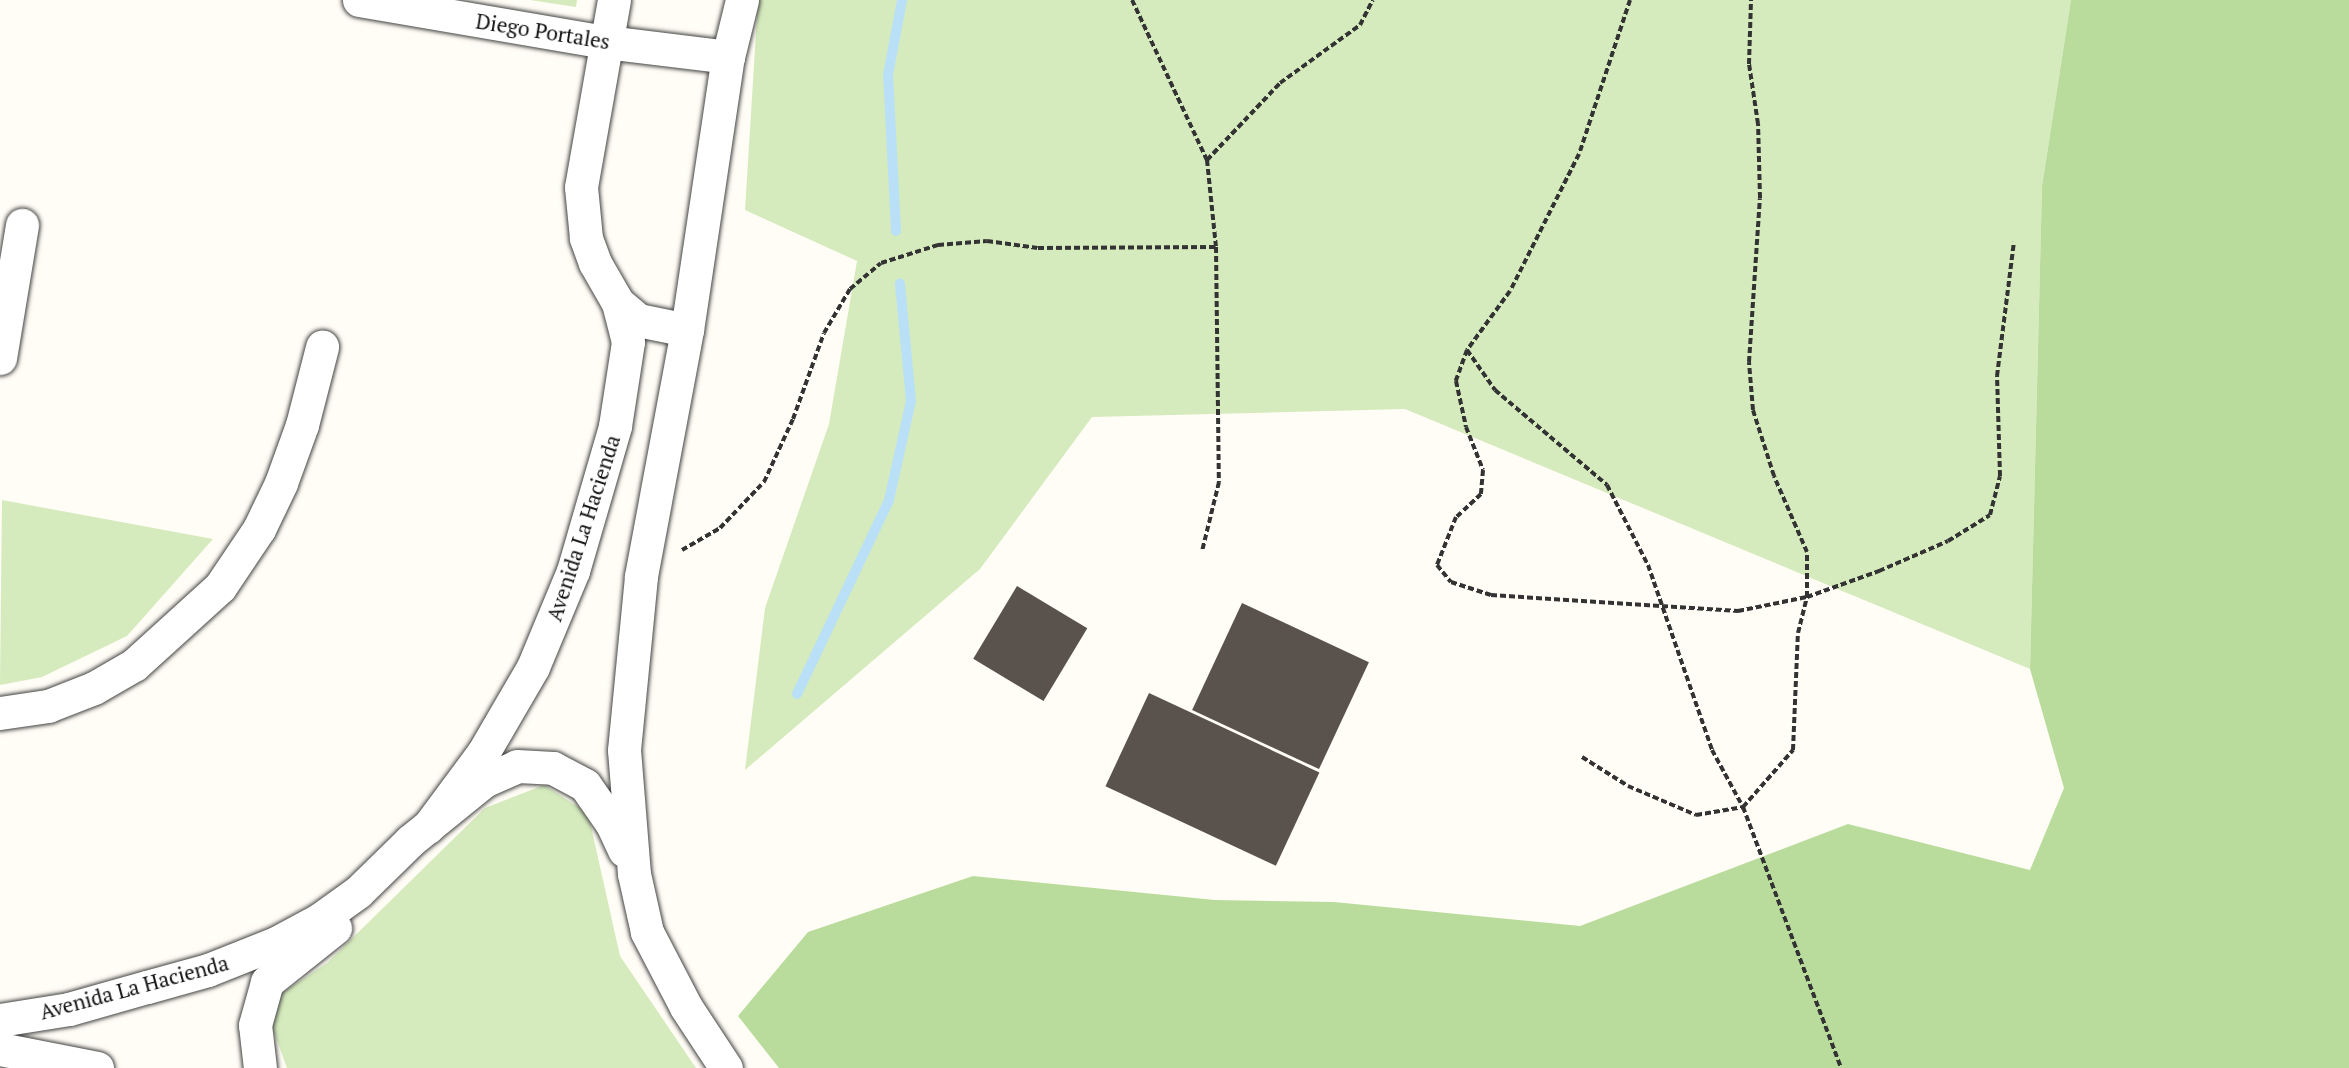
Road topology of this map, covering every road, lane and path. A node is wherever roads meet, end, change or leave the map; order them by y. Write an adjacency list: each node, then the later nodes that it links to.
1 (359, 0): 8 (street, Diego Portales)
2 (614, 0): 8 (street, Avenida La Hacienda)
3 (742, 0): 9 (street, Avenida La Hacienda)
4 (1131, 0): 10 (path)
5 (1373, 0): 10 (path)
6 (1630, 0): 17 (path)
7 (1751, 0): 21 (path)
8 (606, 42): 9 (street, Diego Portales); 14 (street, Avenida La Hacienda)
9 (728, 57): 15 (street, Avenida La Hacienda)
10 (1207, 160): 13 (path)
11 (22, 225): 18 (street)
12 (2014, 242): 21 (path)
13 (1216, 247): 19 (path); 20 (path)
14 (618, 303): 15 (street, Avenida La Hacienda); 26 (street, Avenida La Hacienda)
15 (687, 330): 20 (street, Avenida La Hacienda)
16 (322, 347): 23 (street)
17 (1467, 350): 22 (path); 22 (path)
18 (0, 358)
19 (1202, 550)
20 (640, 576): 27 (street, Avenida La Hacienda)
21 (1807, 597): 22 (path); 25 (path)
22 (1660, 605): 25 (path)
23 (0, 713)
24 (1582, 757): 25 (path)
25 (1743, 807): 34 (path)
26 (428, 827): 27 (street, Avenida La Hacienda); 28 (street, Avenida La Hacienda)
27 (634, 874): 31 (street, Avenida La Hacienda)
28 (358, 892): 29 (street, Avenida La Hacienda); 33 (street, Avenida La Hacienda)
29 (0, 1020)
30 (0, 1049): 32 (street)
31 (724, 1066)
32 (97, 1068)
33 (260, 1068)
34 (1840, 1068)

